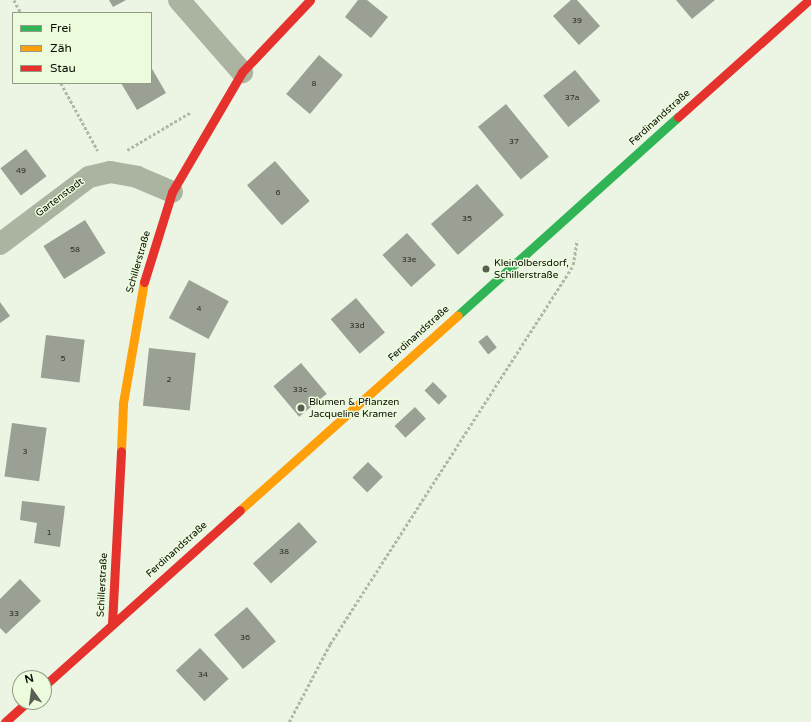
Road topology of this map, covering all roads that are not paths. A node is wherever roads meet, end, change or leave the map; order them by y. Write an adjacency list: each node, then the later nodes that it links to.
1 (179, 0): 4 (street)
2 (310, 0): 4 (street, Schillerstraße)
3 (809, 0): 7 (street, Ferdinandstraße)
4 (242, 72): 5 (street, Schillerstraße)
5 (172, 192): 6 (street, Gartenstadt); 7 (street, Schillerstraße)
6 (0, 244)
7 (112, 624): 8 (street, Ferdinandstraße)
8 (52, 679)
9 (18, 710): 10 (street)
10 (5, 722)

